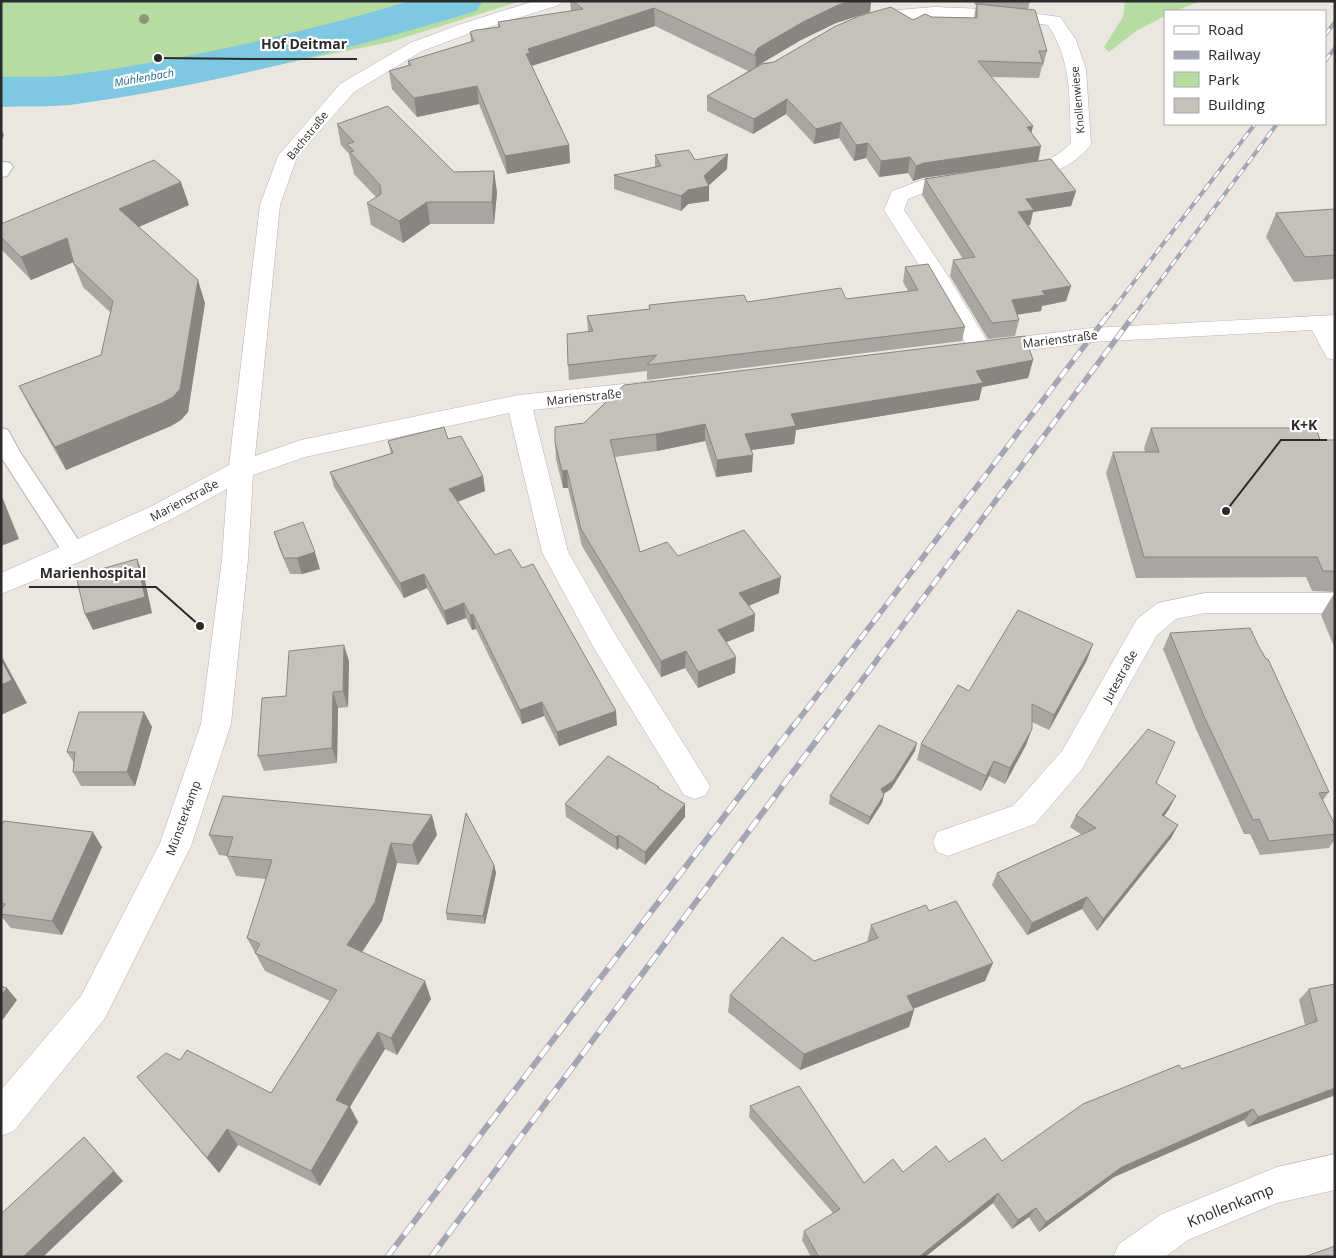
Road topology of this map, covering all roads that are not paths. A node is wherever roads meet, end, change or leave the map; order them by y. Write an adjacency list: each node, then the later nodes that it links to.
1 (553, 1): 9 (street, Bachstraße)
2 (847, 28): 4 (street, Knollenwiese)
3 (1327, 322): 4 (street, Marienstraße); 5 (street)
4 (970, 350)
5 (1335, 353)
6 (671, 387): 7 (street, Marienstraße)
7 (519, 403): 9 (street, Marienstraße); 13 (street)
8 (1, 435): 10 (lane)
9 (241, 470): 10 (street, Marienstraße); 15 (street, Münsterkamp)
10 (75, 553): 11 (street, Marienstraße)
11 (1, 584)
12 (1335, 603): 14 (street, Jutestraße)
13 (694, 786)
14 (948, 842)
15 (1, 1118)
16 (1335, 1172): 17 (street, Knollenkamp)
17 (1132, 1257)

